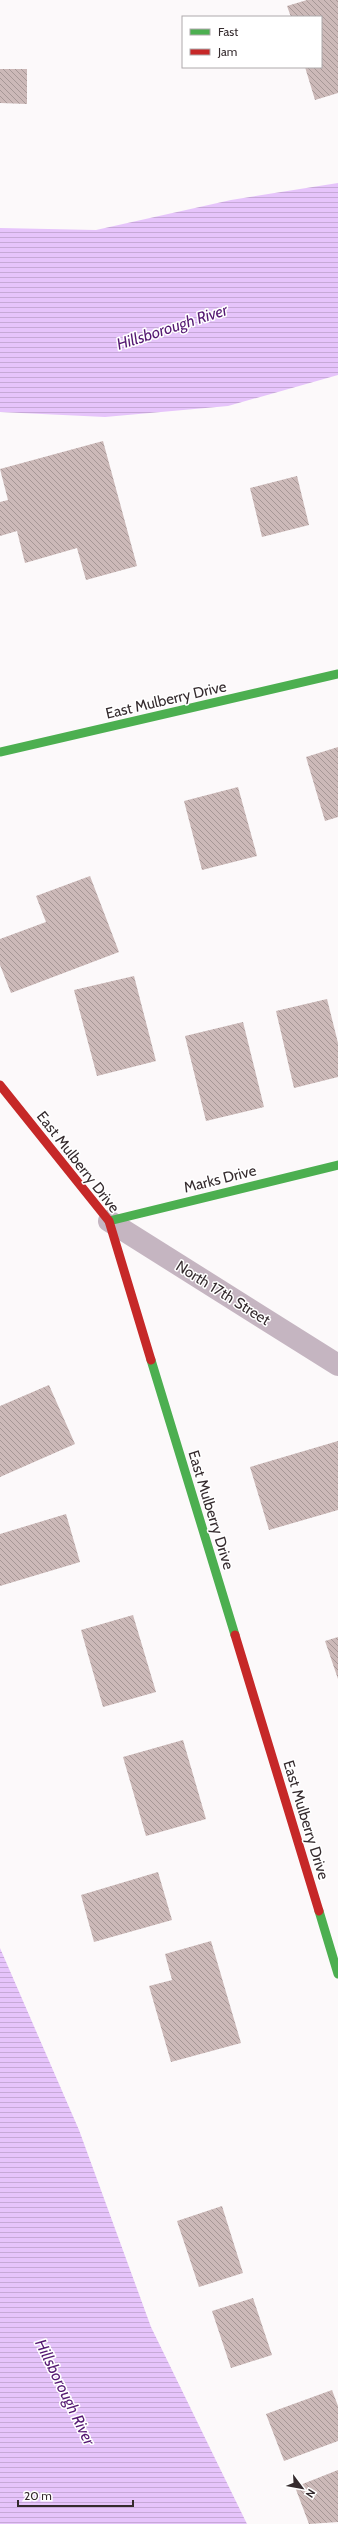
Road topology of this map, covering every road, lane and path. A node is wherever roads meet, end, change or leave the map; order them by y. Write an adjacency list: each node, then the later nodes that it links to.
1 (338, 674): 2 (street, East Mulberry Drive)
2 (0, 752)
3 (0, 1085): 5 (street, East Mulberry Drive)
4 (338, 1165): 5 (street, Marks Drive)
5 (109, 1221): 6 (street, North 17th Street); 7 (street, East Mulberry Drive)
6 (338, 1365)
7 (338, 1974)

